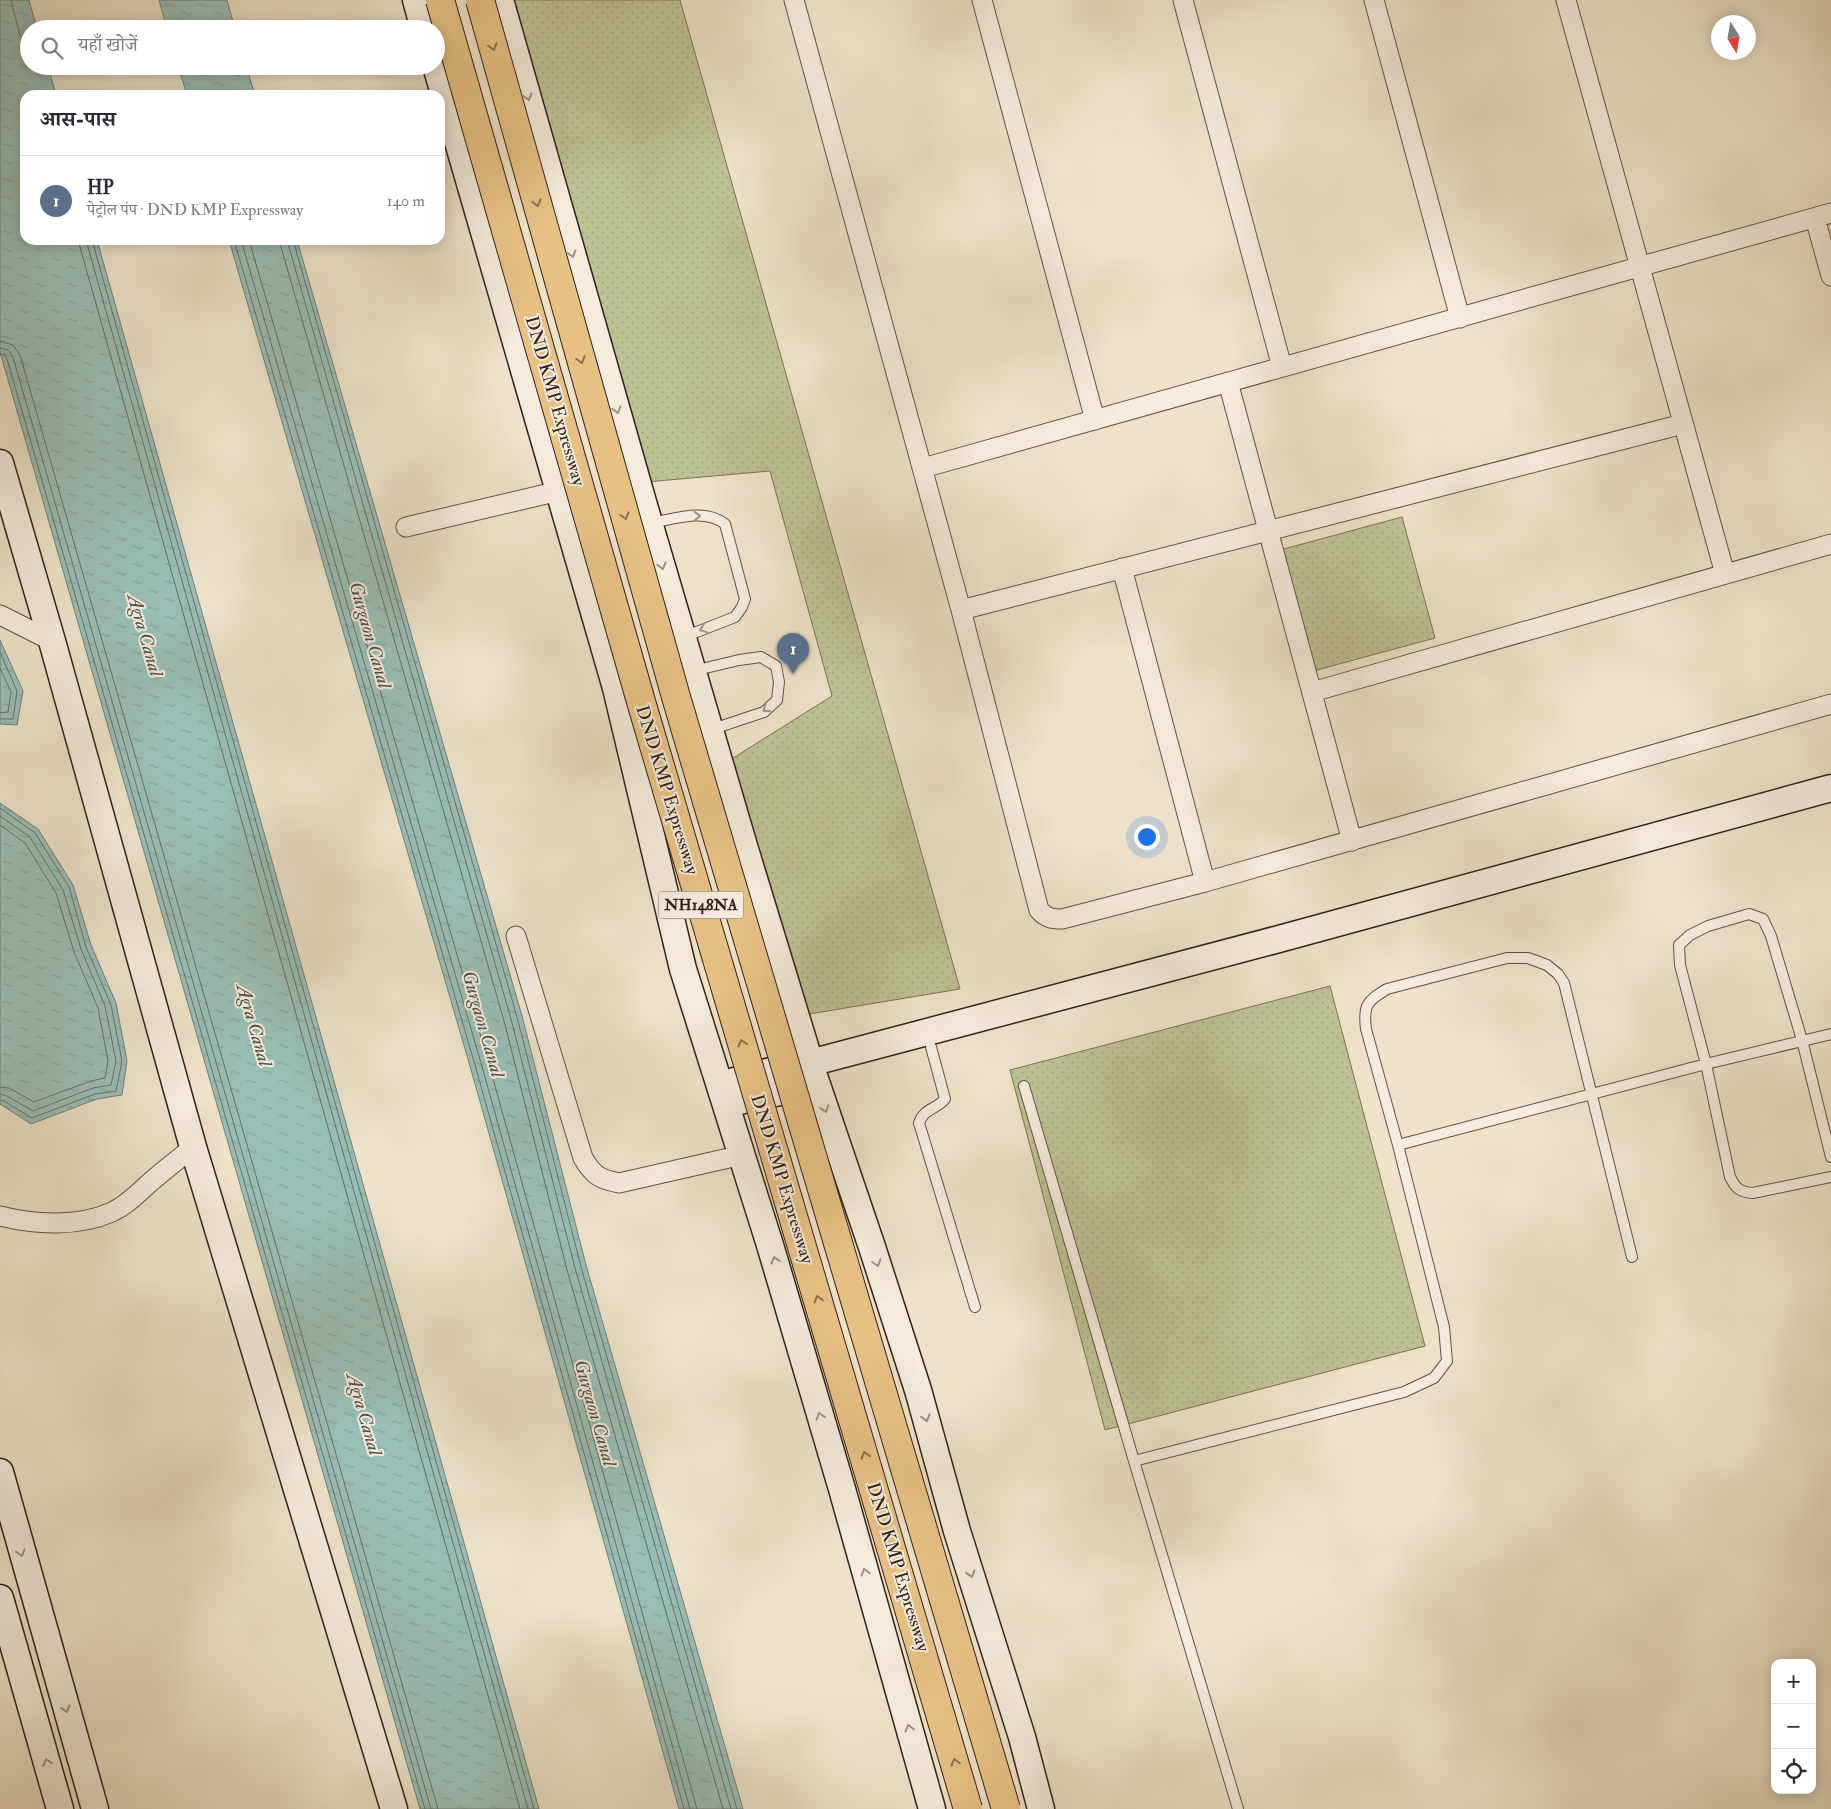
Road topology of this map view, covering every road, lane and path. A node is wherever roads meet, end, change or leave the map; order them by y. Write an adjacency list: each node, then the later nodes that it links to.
1 (416, 0): 10 (street)
2 (440, 0): 67 (highway, DND KMP Expressway / NH148NA, one-way to 2, bridge)
3 (480, 0): 68 (highway, DND KMP Expressway / NH148NA, one-way to 68, bridge)
4 (500, 0): 25 (street, one-way to 25)
5 (794, 0): 23 (street)
6 (982, 0): 20 (street)
7 (1182, 0): 18 (street)
8 (1374, 0): 17 (street)
9 (1566, 0): 15 (street)
10 (422, 20)
11 (439, 75): 12 (street)
12 (443, 90)
13 (445, 97): 24 (street)
14 (1823, 216): 15 (street); 16 (street)
15 (1640, 267): 17 (street); 21 (street)
16 (1831, 276)
17 (1460, 318): 18 (street)
18 (1282, 367): 19 (street)
19 (1228, 382): 20 (street); 27 (street)
20 (1096, 420): 23 (street)
21 (1683, 424): 27 (street); 30 (street)
22 (0, 463): 34 (street)
23 (923, 468): 31 (street)
24 (559, 491): 26 (street); 51 (street)
25 (649, 523): 33 (street, one-way to 33); 33 (lane, one-way to 33)
26 (406, 526)
27 (1268, 531): 29 (street); 36 (street)
28 (1831, 544): 30 (street)
29 (1122, 568): 31 (street); 42 (street)
30 (1725, 574): 36 (street)
31 (961, 610): 42 (street)
32 (0, 615): 34 (street)
33 (683, 638): 35 (street)
34 (52, 641): 53 (street)
35 (692, 671): 38 (street); 38 (lane, one-way to 38)
36 (1312, 692): 41 (street)
37 (1831, 704): 41 (street)
38 (710, 730): 48 (street)
39 (1831, 788): 48 (street)
40 (1831, 802): 46 (street)
41 (1352, 841): 42 (street)
42 (1205, 882)
43 (516, 936): 54 (street)
44 (1831, 1034): 45 (lane)
45 (1802, 1040): 47 (lane); 47 (lane); 55 (lane)
46 (931, 1047): 48 (street); 59 (lane)
47 (1706, 1064): 50 (lane); 56 (lane)
48 (813, 1071): 51 (street); 69 (street, one-way to 69)
49 (1024, 1086): 60 (lane)
50 (1591, 1093): 52 (lane); 52 (lane); 58 (lane)
51 (722, 1095): 54 (street)
52 (1398, 1145): 60 (lane)
53 (193, 1147): 57 (street); 65 (street)
54 (742, 1155): 66 (street, one-way to 54)
55 (1831, 1157)
56 (1831, 1177)
57 (0, 1216)
58 (1632, 1257)
59 (975, 1306)
60 (1134, 1461): 70 (lane)
61 (0, 1472): 64 (street, one-way to 64)
62 (0, 1598): 63 (street, one-way to 62)
63 (60, 1809)
64 (95, 1809)
65 (394, 1809)
66 (932, 1809)
67 (968, 1809)
68 (1006, 1809)
69 (1041, 1809)
70 (1238, 1809)

